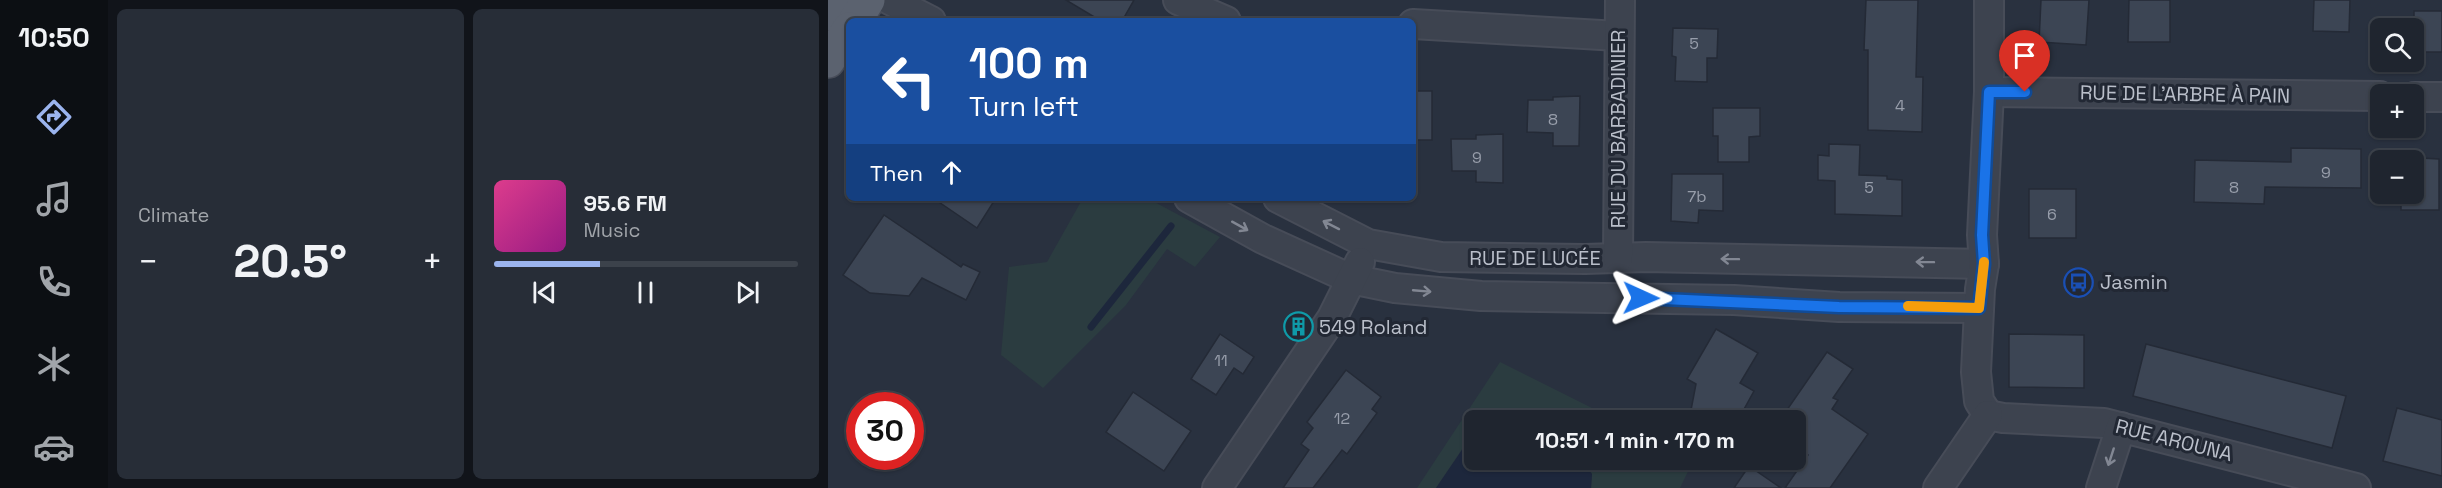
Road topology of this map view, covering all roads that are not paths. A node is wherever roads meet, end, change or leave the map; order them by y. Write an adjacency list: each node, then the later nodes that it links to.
1 (837, 0): 8 (main road)
2 (845, 0): 9 (street)
3 (868, 0): 10 (main road)
4 (890, 0): 11 (street)
5 (1178, 0): 12 (street)
6 (1620, 0): 15 (street, RUE DU BARBADINIER)
7 (1989, 0): 17 (street)
8 (828, 14)
9 (853, 18)
10 (856, 18)
11 (925, 18)
12 (1219, 18)
13 (1416, 24): 15 (street)
14 (846, 34): 16 (main road)
15 (1618, 36): 24 (street, RUE DU BARBADINIER)
16 (828, 61)
17 (1989, 92): 18 (street, RUE DE L'ARBRE À PAIN); 25 (street)
18 (2370, 96)
19 (2424, 97): 20 (street)
20 (2442, 97)
21 (1194, 201): 26 (street, one-way to 26)
22 (1284, 201): 23 (street, RUE DE LUCÉE, one-way to 22)
23 (1368, 244): 24 (street, RUE DE LUCÉE); 26 (street)
24 (1618, 258): 25 (street, RUE DE LUCÉE, one-way to 24)
25 (1984, 264): 27 (street)
26 (1351, 279): 27 (street, one-way to 27); 30 (street)
27 (1979, 308): 28 (street)
28 (1988, 415): 29 (street, RUE AROUNA); 31 (street)
29 (2121, 427): 32 (street, one-way to 32); 33 (street, RUE AROUNA)
30 (1217, 488)
31 (1938, 488)
32 (2101, 488)
33 (2355, 488)

